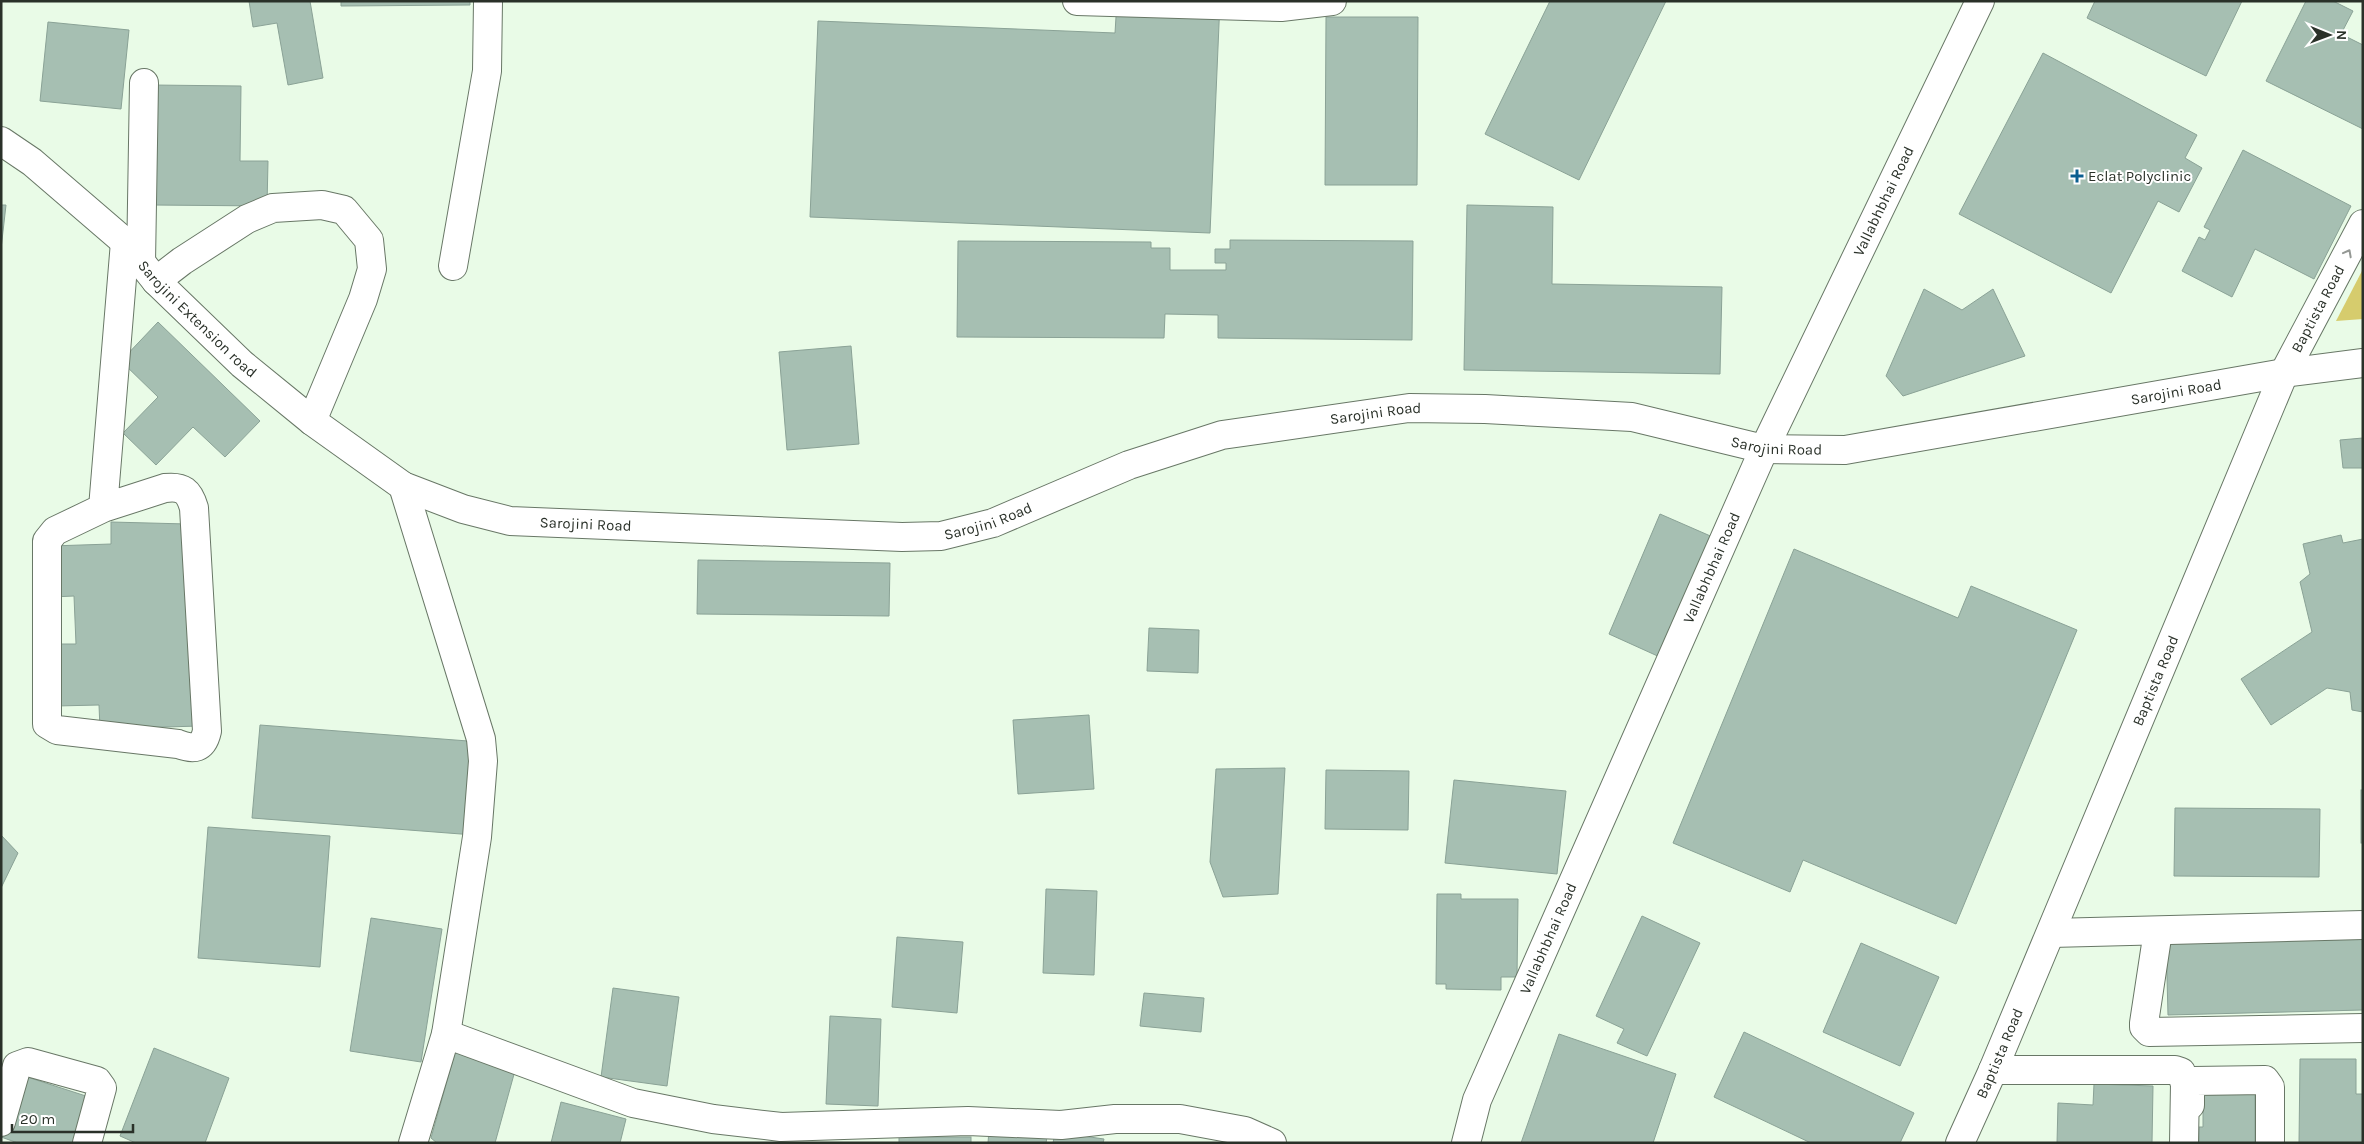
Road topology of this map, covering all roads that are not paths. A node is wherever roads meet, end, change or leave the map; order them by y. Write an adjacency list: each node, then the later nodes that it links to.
1 (488, 1): 9 (street)
2 (1077, 1): 3 (street)
3 (1332, 1)
4 (1980, 1): 14 (street, Vallabhbhai Road)
5 (144, 83): 10 (street)
6 (1, 141): 8 (street, Sarojini Extension road)
7 (2363, 224): 12 (street, Baptista Road, one-way to 7)
8 (125, 242): 10 (street, Sarojini Extension road); 16 (street)
9 (452, 266)
10 (148, 272): 13 (street, Sarojini Extension road); 13 (street)
11 (2363, 363): 12 (street, Sarojini Road)
12 (2284, 373): 14 (street, Sarojini Road); 19 (street, Baptista Road)
13 (312, 421): 15 (street, Sarojini Extension road)
14 (1764, 449): 15 (street, Sarojini Road); 27 (street, Vallabhbhai Road)
15 (403, 486): 21 (street)
16 (103, 508): 16 (street)
17 (2363, 926): 18 (street)
18 (2158, 931): 19 (street); 20 (street)
19 (2051, 933): 22 (street, Baptista Road)
20 (2363, 1028)
21 (446, 1034): 25 (street); 26 (street)
22 (1993, 1070): 28 (street, Baptista Road); 29 (street)
23 (1, 1122): 24 (street)
24 (87, 1143)
25 (414, 1143)
26 (1272, 1143)
27 (1466, 1143)
28 (1960, 1143)
29 (2184, 1143)
30 (2191, 1143): 31 (street)
31 (2270, 1143)

